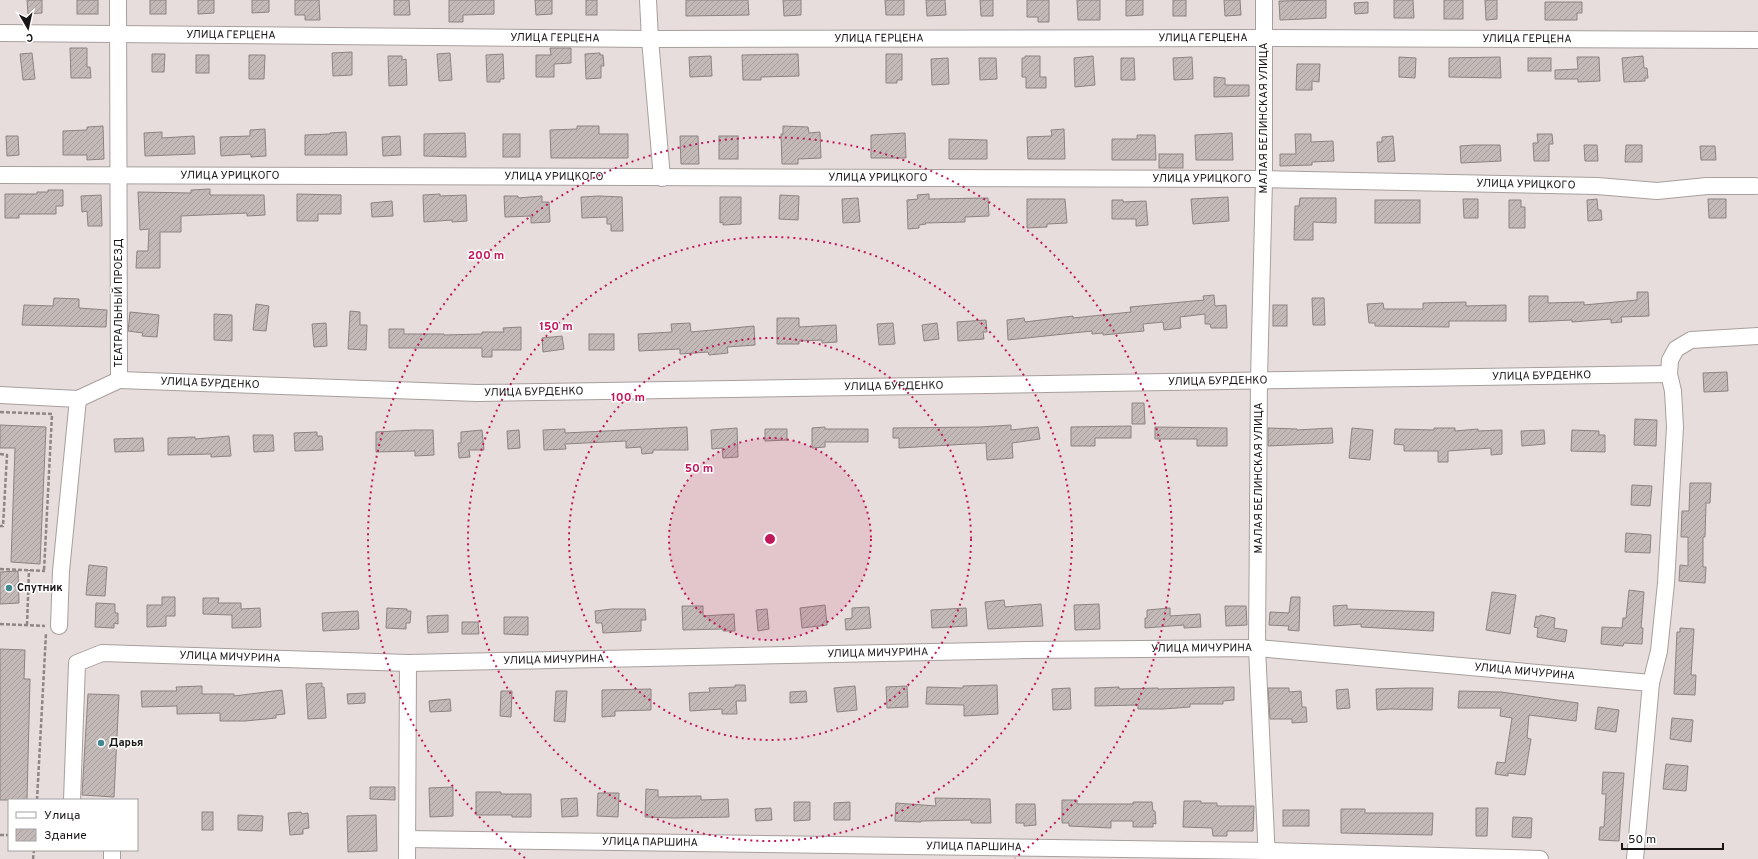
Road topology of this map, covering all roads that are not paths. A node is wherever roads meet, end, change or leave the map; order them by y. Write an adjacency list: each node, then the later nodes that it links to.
1 (118, 0): 5 (street, ТЕАТРАЛЬНЫЙ ПРОЕЗД)
2 (648, 0): 7 (street)
3 (1264, 0): 6 (street, МАЛАЯ БЕЛИНСКАЯ УЛИЦА)
4 (0, 33): 5 (street, УЛИЦА ГЕРЦЕНА)
5 (118, 34): 7 (street, УЛИЦА ГЕРЦЕНА); 10 (street, ТЕАТРАЛЬНЫЙ ПРОЕЗД)
6 (1264, 38): 7 (street, УЛИЦА ГЕРЦЕНА); 8 (street, УЛИЦА ГЕРЦЕНА); 12 (street, МАЛАЯ БЕЛИНСКАЯ УЛИЦА)
7 (650, 39): 11 (street)
8 (1758, 40)
9 (0, 175): 10 (street, УЛИЦА УРИЦКОГО)
10 (119, 175): 11 (street, УЛИЦА УРИЦКОГО); 16 (street, ТЕАТРАЛЬНЫЙ ПРОЕЗД)
11 (662, 178): 12 (street, УЛИЦА УРИЦКОГО)
12 (1264, 178): 13 (street, УЛИЦА УРИЦКОГО); 17 (street, МАЛАЯ БЕЛИНСКАЯ УЛИЦА)
13 (1755, 186)
14 (1758, 336): 15 (street)
15 (1668, 374): 17 (street, УЛИЦА БУРДЕНКО); 23 (street)
16 (119, 380): 17 (street, УЛИЦА БУРДЕНКО); 19 (street, ТЕАТРАЛЬНЫЙ ПРОЕЗД)
17 (1260, 380): 21 (street, МАЛАЯ БЕЛИНСКАЯ УЛИЦА)
18 (0, 395): 19 (street)
19 (78, 399): 20 (street)
20 (59, 626)
21 (1257, 648): 22 (street, УЛИЦА МИЧУРИНА); 23 (street, УЛИЦА МИЧУРИНА); 26 (street, МАЛАЯ БЕЛИНСКАЯ УЛИЦА)
22 (408, 663): 24 (street, УЛИЦА МИЧУРИНА); 25 (street)
23 (1651, 683): 29 (street)
24 (72, 799)
25 (408, 839): 26 (street, УЛИЦА ПАРШИНА); 27 (street)
26 (1267, 855): 28 (street, УЛИЦА ПАРШИНА)
27 (407, 859)
28 (1540, 859)
29 (1635, 859)

